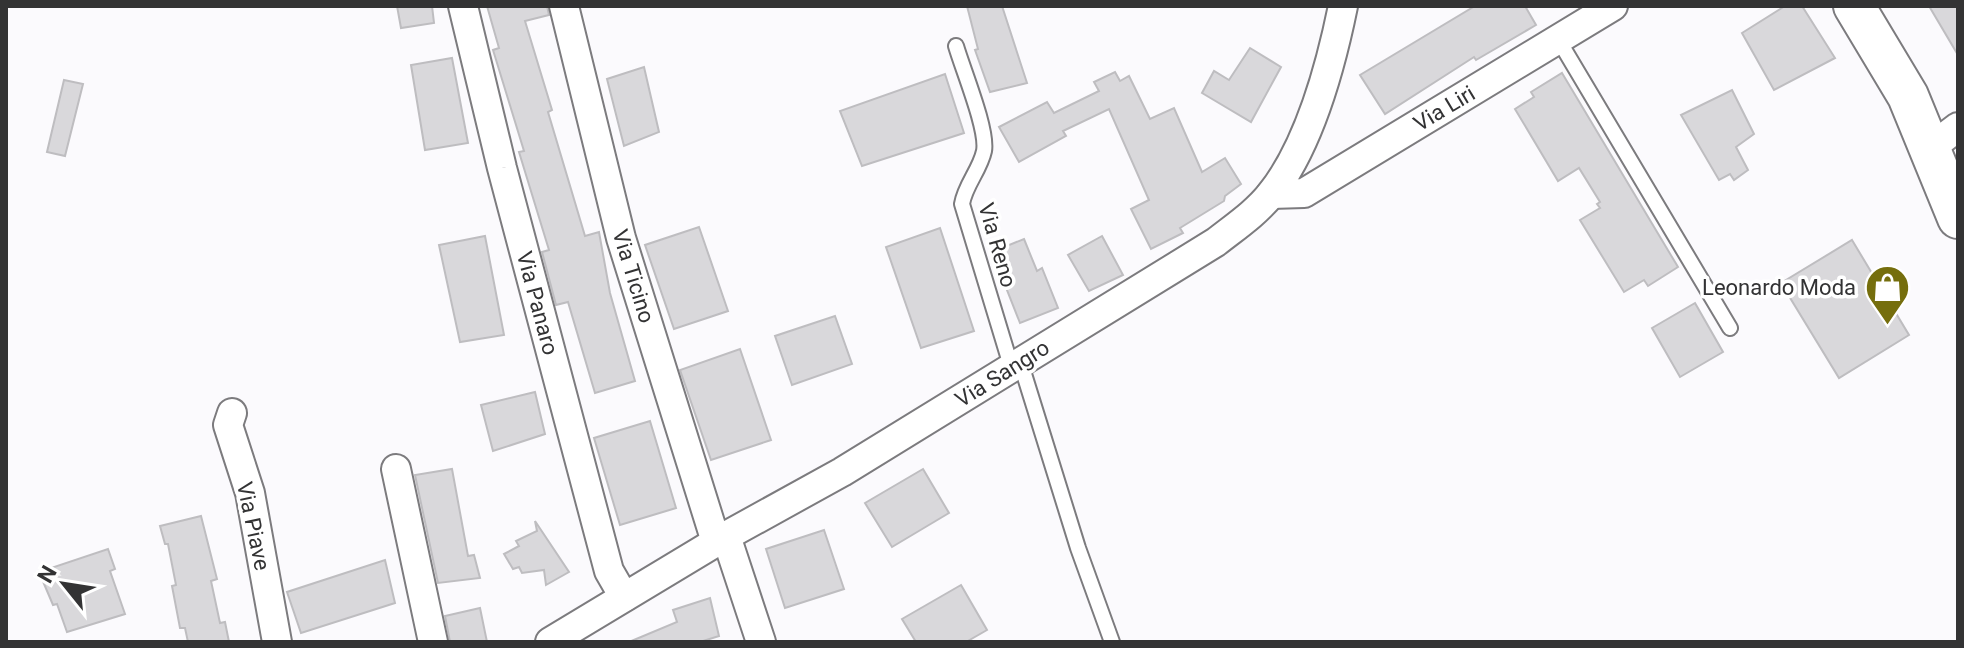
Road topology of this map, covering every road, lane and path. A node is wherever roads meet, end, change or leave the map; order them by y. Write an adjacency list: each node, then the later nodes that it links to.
1 (463, 6): 16 (street, Via Panaro)
2 (564, 6): 15 (street, Via Ticino)
3 (1343, 6): 9 (street, Via Sangro)
4 (1613, 6): 6 (street, Via Liri)
5 (1854, 6): 8 (main road)
6 (1558, 39): 9 (street, Via Liri); 11 (lane)
7 (956, 46): 12 (lane, Via Reno)
8 (1943, 138): 10 (main road)
9 (1271, 194): 12 (street, Via Sangro)
10 (1958, 218)
11 (1730, 328)
12 (1016, 364): 15 (street, Via Sangro); 22 (lane, Via Reno)
13 (232, 413): 18 (street, Via Piave)
14 (396, 469): 19 (street)
15 (721, 539): 16 (street, Via Sangro); 21 (street, Via Ticino)
16 (624, 597): 17 (street, Via Sangro)
17 (590, 631): 20 (street, Via Sangro)
18 (277, 642)
19 (433, 642)
20 (550, 642)
21 (761, 642)
22 (1112, 642)

